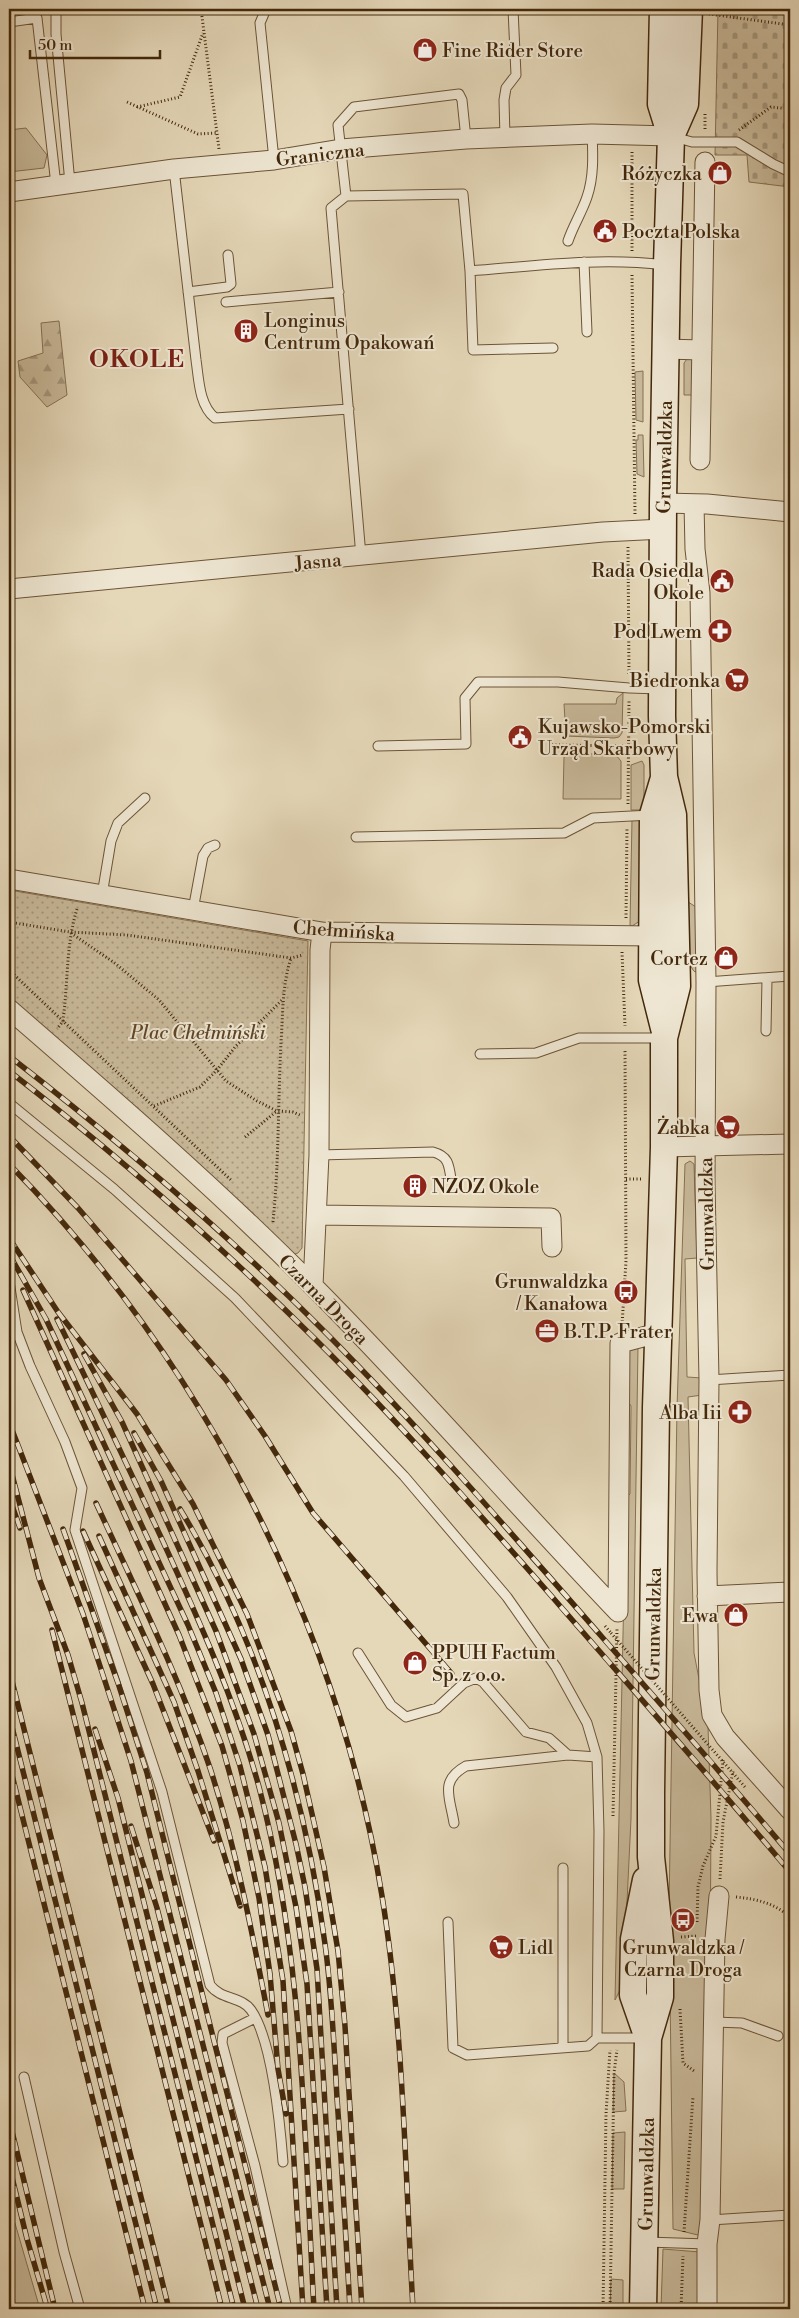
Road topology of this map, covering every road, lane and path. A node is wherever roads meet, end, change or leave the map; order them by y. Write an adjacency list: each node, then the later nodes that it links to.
1 (59, 9): 28 (lane)
2 (201, 9): 9 (path)
3 (266, 9): 24 (lane)
4 (513, 9): 18 (lane)
5 (664, 9): 17 (main road, Grunwaldzka)
6 (696, 11): 8 (path); 17 (main road, Grunwaldzka)
7 (9, 22): 28 (lane)
8 (790, 26)
9 (204, 32): 11 (path); 14 (path)
10 (127, 102): 11 (path)
11 (137, 107): 14 (path)
12 (704, 108): 20 (path)
13 (790, 109): 21 (path)
14 (216, 133): 23 (path)
15 (592, 134): 16 (street, Graniczna); 18 (street, Graniczna); 31 (lane)
16 (632, 134): 17 (street, Graniczna); 33 (path)
17 (672, 136): 20 (lane); 35 (main road, Grunwaldzka)
18 (505, 138): 19 (street, Graniczna)
19 (466, 139): 22 (street, Graniczna); 22 (lane)
20 (705, 142): 21 (lane)
21 (722, 142): 27 (lane)
22 (341, 149): 24 (street, Graniczna); 30 (lane)
23 (220, 152)
24 (274, 160): 26 (street, Graniczna)
25 (705, 162): 43 (street)
26 (174, 169): 28 (street, Graniczna); 37 (lane)
27 (790, 172)
28 (63, 184): 29 (street, Graniczna)
29 (9, 192)
30 (346, 196): 36 (lane); 38 (lane)
31 (568, 241)
32 (228, 255): 37 (lane)
33 (632, 261): 34 (lane); 35 (lane); 50 (path)
34 (584, 262): 36 (lane); 40 (lane)
35 (667, 265): 42 (main road, Grunwaldzka)
36 (470, 271): 41 (lane)
37 (188, 292): 44 (lane)
38 (339, 292): 39 (lane); 44 (lane)
39 (226, 302)
40 (587, 332)
41 (553, 348)
42 (665, 349): 43 (street); 46 (main road, Grunwaldzka)
43 (702, 350): 45 (street)
44 (348, 409): 51 (lane)
45 (700, 460)
46 (663, 503): 47 (street); 49 (main road, Grunwaldzka)
47 (694, 504): 48 (street); 73 (street, Grunwaldzka)
48 (790, 512)
49 (663, 530): 50 (street, Jasna); 54 (main road, Grunwaldzka)
50 (626, 531): 51 (street, Jasna); 53 (path)
51 (361, 557): 52 (street, Jasna)
52 (9, 589)
53 (629, 688): 54 (lane); 55 (path); 56 (lane)
54 (662, 688): 57 (main road, Grunwaldzka)
55 (552, 745)
56 (378, 746)
57 (664, 777): 59 (main road, Grunwaldzka); 78 (main road, Grunwaldzka)
58 (146, 798): 64 (lane)
59 (653, 815): 60 (lane); 69 (main road, Grunwaldzka)
60 (356, 837)
61 (215, 846): 65 (lane)
62 (9, 879): 63 (street, Chełmińska)
63 (83, 892): 64 (street, Chełmińska); 67 (path)
64 (102, 895): 65 (street, Chełmińska)
65 (193, 910): 68 (street, Chełmińska)
66 (9, 922): 67 (path)
67 (70, 932): 74 (path); 76 (path); 81 (path)
68 (322, 932): 69 (street, Chełmińska); 85 (street)
69 (652, 936): 78 (main road, Grunwaldzka)
70 (9, 970): 76 (path)
71 (790, 976): 72 (lane)
72 (767, 979): 73 (lane); 77 (lane)
73 (706, 982): 89 (street, Grunwaldzka)
74 (284, 999): 81 (path); 84 (path)
75 (9, 1009): 79 (street, Czarna Droga)
76 (63, 1021): 79 (path); 83 (path)
77 (766, 1031)
78 (665, 1035): 80 (lane); 88 (main road, Grunwaldzka)
79 (47, 1042): 99 (street, Czarna Droga)
80 (480, 1054)
81 (217, 1070): 83 (path); 84 (path)
82 (9, 1103): 111 (lane)
83 (153, 1106): 92 (path)
84 (277, 1111): 85 (path); 86 (path); 95 (path)
85 (319, 1122): 90 (street)
86 (245, 1137)
87 (790, 1144): 89 (street)
88 (664, 1147): 89 (street); 100 (main road, Grunwaldzka)
89 (705, 1147): 102 (street, Grunwaldzka)
90 (319, 1155): 91 (lane); 93 (street)
91 (451, 1179)
92 (235, 1184)
93 (317, 1215): 97 (street); 99 (street)
94 (266, 1216): 95 (path)
95 (273, 1223): 96 (path)
96 (279, 1229)
97 (552, 1247)
98 (9, 1280): 123 (lane)
99 (313, 1286): 105 (street, Czarna Droga)
100 (658, 1333): 105 (street); 128 (main road, Grunwaldzka)
101 (790, 1375): 102 (lane)
102 (709, 1380): 104 (street, Grunwaldzka)
103 (790, 1592): 104 (street)
104 (707, 1596): 108 (street, Grunwaldzka)
105 (618, 1612): 114 (path)
106 (611, 1633): 112 (path, bridge)
107 (358, 1653): 109 (lane)
108 (724, 1737): 110 (street); 120 (path)
109 (568, 1755): 111 (lane); 115 (lane)
110 (741, 1756): 113 (street); 117 (path)
111 (596, 1757): 127 (lane)
112 (745, 1787)
113 (790, 1810)
114 (613, 1818)
115 (454, 1823)
116 (563, 1868): 129 (lane)
117 (719, 1896): 118 (path); 124 (street)
118 (790, 1917)
119 (448, 1922): 129 (lane)
120 (697, 1936): 121 (path); 122 (path)
121 (679, 1938)
122 (697, 1945)
123 (255, 2018): 134 (lane); 141 (lane)
124 (714, 2022): 125 (lane); 136 (street)
125 (778, 2036)
126 (615, 2037): 127 (lane); 128 (lane); 142 (path); 143 (path)
127 (598, 2038): 129 (lane)
128 (648, 2038): 137 (main road, Grunwaldzka)
129 (563, 2046)
130 (694, 2062): 132 (path)
131 (24, 2077): 140 (lane)
132 (694, 2080)
133 (693, 2090): 138 (path)
134 (283, 2162)
135 (790, 2215): 136 (lane)
136 (710, 2220): 139 (street)
137 (645, 2241): 138 (lane); 144 (main road, Grunwaldzka)
138 (683, 2244): 139 (lane); 145 (path)
139 (707, 2244): 146 (street)
140 (80, 2309)
141 (287, 2309)
142 (603, 2309)
143 (610, 2309)
144 (643, 2309)
145 (681, 2309)
146 (707, 2309)

